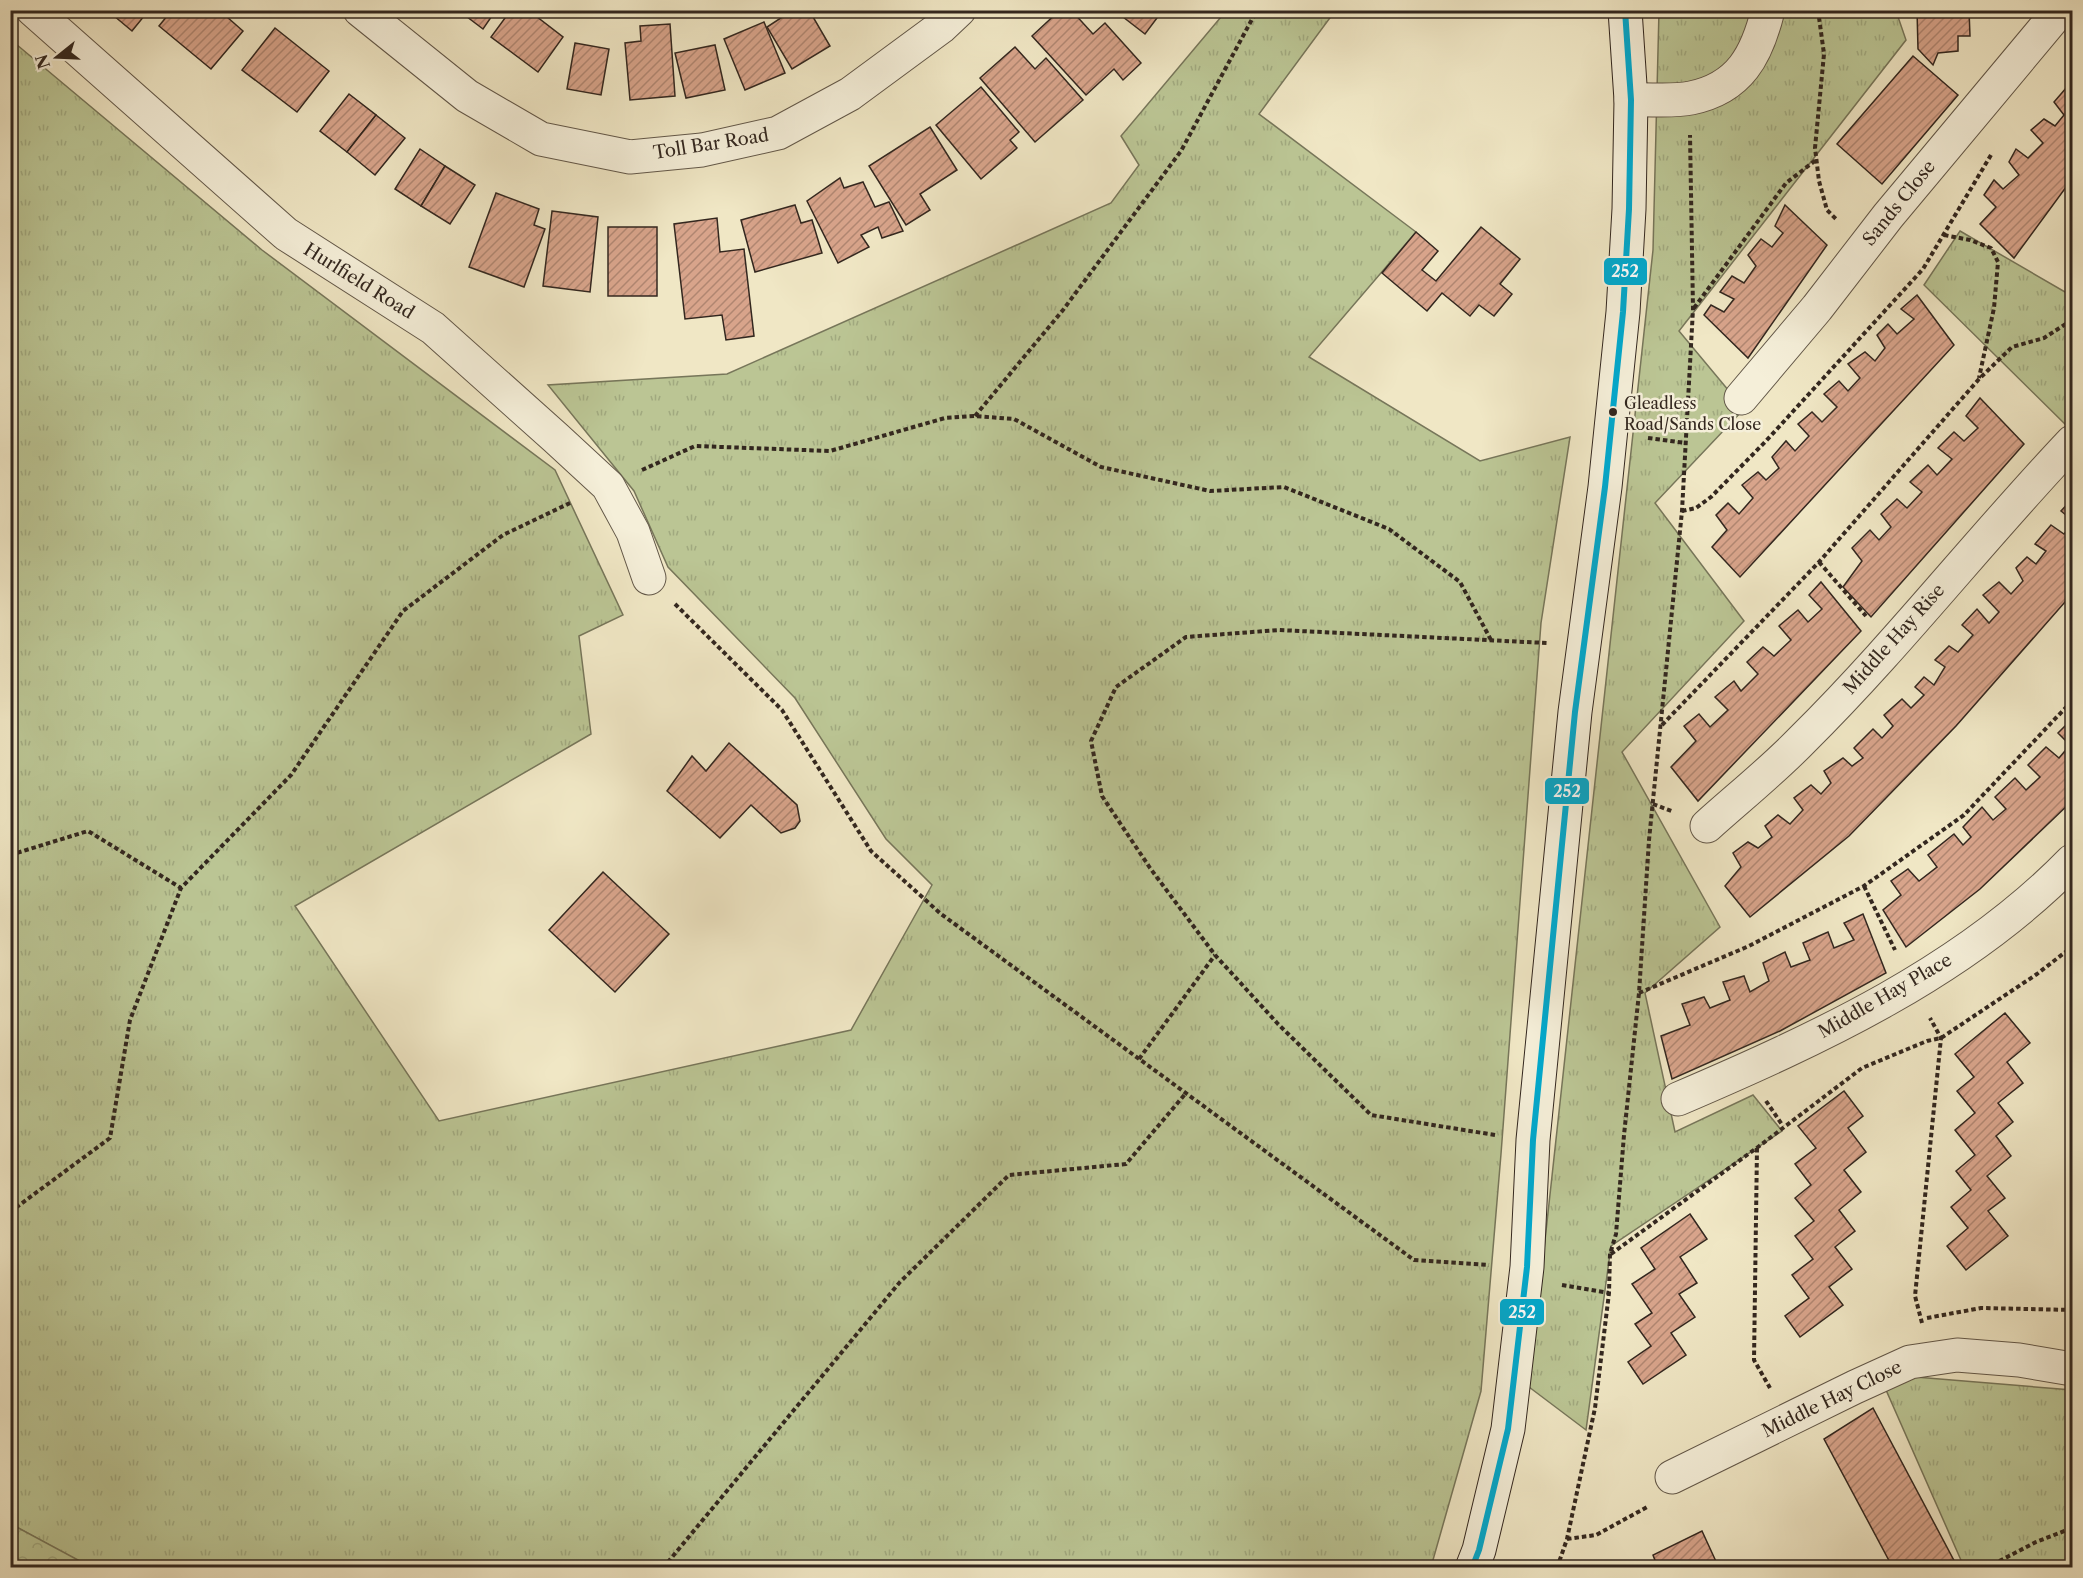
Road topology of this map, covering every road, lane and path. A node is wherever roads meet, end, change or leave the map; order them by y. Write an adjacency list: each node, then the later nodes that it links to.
1 (33, 10): 21 (street, Hurlfield Road)
2 (360, 10): 3 (street, Toll Bar Road)
3 (959, 10)
4 (1257, 10): 19 (path)
5 (1624, 10): 10 (street)
6 (1768, 10): 9 (street)
7 (1818, 10): 12 (path)
8 (2060, 10): 14 (street, Sands Close)
9 (1690, 98): 10 (street); 15 (path)
10 (1631, 100): 26 (street)
11 (1997, 145): 13 (path)
12 (1816, 159): 14 (path); 15 (path)
13 (1944, 234): 17 (path); 22 (path)
14 (1863, 247): 18 (street, Sands Close)
15 (1693, 309): 22 (path)
16 (2073, 320): 17 (path)
17 (1979, 379): 23 (path)
18 (1741, 398)
19 (974, 416): 21 (path); 25 (path)
20 (2073, 442): 27 (street, Middle Hay Rise)
21 (608, 486): 24 (street, Hurlfield Road); 34 (path)
22 (1682, 511): 29 (path)
23 (1819, 562): 27 (path); 29 (path)
24 (649, 578): 40 (path)
25 (1491, 640): 26 (path); 36 (path)
26 (1584, 645): 45 (street)
27 (1891, 645): 30 (street, Middle Hay Rise)
28 (2073, 701): 33 (path)
29 (1661, 726): 38 (path)
30 (1707, 826)
31 (10, 855): 34 (path)
32 (2073, 861): 37 (street, Middle Hay Place)
33 (1864, 886): 37 (path); 38 (path)
34 (181, 888): 47 (path)
35 (2073, 947): 39 (path)
36 (1215, 955): 40 (path); 45 (path)
37 (1911, 985): 39 (path); 43 (street, Middle Hay Place)
38 (1640, 993): 48 (path)
39 (1941, 1038): 46 (path); 51 (path)
40 (1139, 1059): 42 (path)
41 (2073, 1070): 44 (path)
42 (1186, 1093): 49 (path); 57 (path)
43 (1678, 1099)
44 (2073, 1109)
45 (1533, 1140): 49 (street)
46 (1758, 1147): 48 (path); 53 (path)
47 (10, 1212)
48 (1610, 1254): 50 (path)
49 (1526, 1273): 50 (path); 58 (street)
50 (1609, 1293): 56 (path)
51 (1931, 1359): 52 (street, Middle Hay Close); 53 (street, Middle Hay Close)
52 (2073, 1369)
53 (1787, 1421): 54 (street, Middle Hay Close)
54 (1672, 1477): 56 (path)
55 (2073, 1528): 60 (path)
56 (1567, 1539): 59 (path)
57 (663, 1568)
58 (1472, 1568)
59 (1557, 1568)
60 (1986, 1568)

